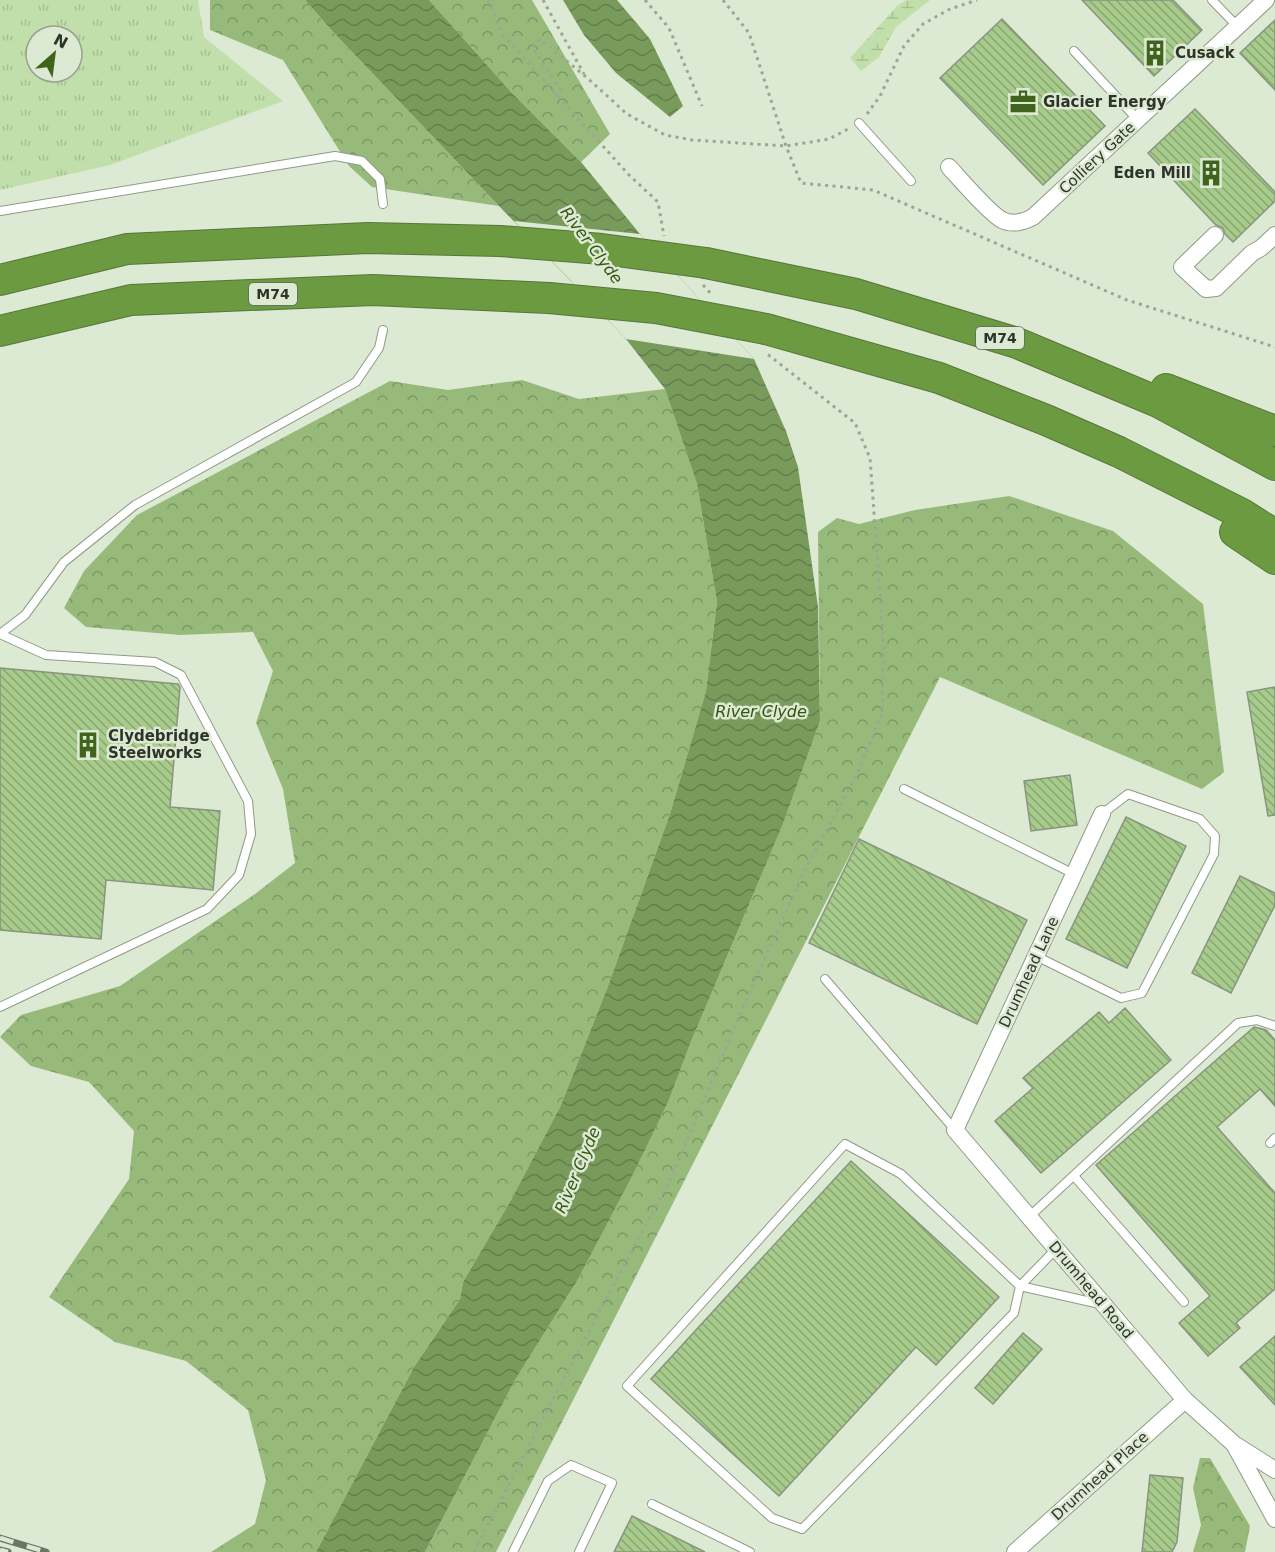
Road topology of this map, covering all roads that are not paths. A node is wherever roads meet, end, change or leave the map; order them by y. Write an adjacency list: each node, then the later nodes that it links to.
1 (1212, 0): 3 (lane)
2 (1266, 0): 3 (street, Colliery Gate)
3 (1238, 27): 5 (street, Colliery Gate)
4 (1074, 51): 5 (lane)
5 (1138, 120): 7 (street, Colliery Gate)
6 (860, 123): 8 (lane)
7 (949, 167)
8 (911, 181)
9 (383, 204): 10 (lane)
10 (0, 211)
11 (1215, 235): 12 (street)
12 (1275, 235)
13 (0, 280): 16 (highway, M74, bridge)
14 (383, 330): 22 (lane)
15 (0, 331): 18 (highway, M74, bridge)
16 (1017, 343): 17 (highway, M74); 19 (highway, M74)
17 (1275, 431)
18 (1119, 452): 20 (highway, M74); 21 (highway, M74)
19 (1275, 465)
20 (1275, 535)
21 (1275, 559)
22 (0, 634): 28 (lane)
23 (904, 789): 25 (lane)
24 (1102, 814): 25 (street, Drumhead Lane); 26 (lane)
25 (1074, 874): 26 (street, Drumhead Lane)
26 (1036, 956): 30 (street, Drumhead Lane)
27 (825, 979): 30 (lane)
28 (0, 1007)
29 (1275, 1026): 31 (lane)
30 (955, 1130): 32 (street, Drumhead Road)
31 (1074, 1176): 32 (lane); 35 (lane)
32 (1029, 1218): 33 (street, Drumhead Road)
33 (1056, 1249): 34 (lane); 36 (street, Drumhead Road)
34 (1020, 1286): 34 (lane); 36 (lane)
35 (1184, 1302)
36 (1103, 1304): 37 (street, Drumhead Road)
37 (1185, 1400): 38 (street, Drumhead Road); 45 (street, Drumhead Place)
38 (1234, 1444): 39 (street); 41 (street)
39 (1275, 1470)
40 (652, 1504): 44 (lane)
41 (1275, 1519)
42 (513, 1552): 43 (lane)
43 (579, 1552)
44 (750, 1552)
45 (1015, 1552)

